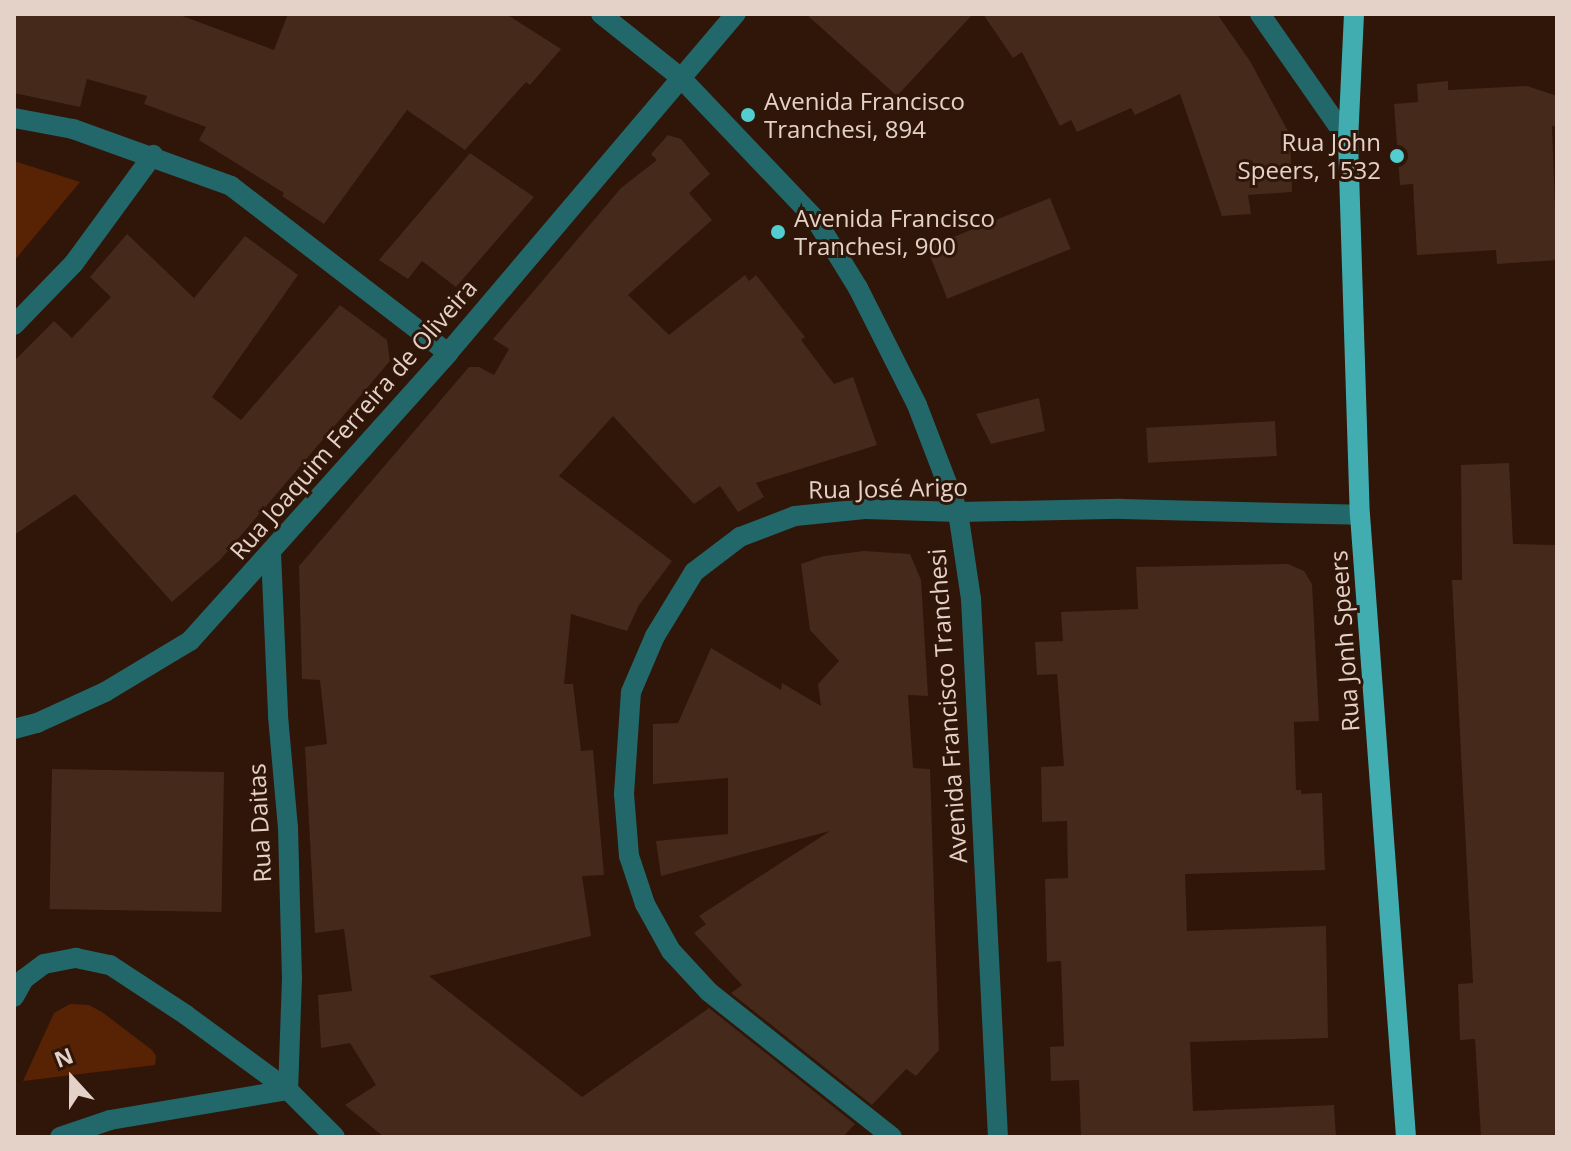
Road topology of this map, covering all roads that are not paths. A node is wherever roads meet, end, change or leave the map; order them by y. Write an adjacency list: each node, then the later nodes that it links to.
1 (601, 14): 5 (street, Avenida Francisco Tranchesi)
2 (736, 14): 5 (street, Rua Joaquim Ferreira de Oliveira)
3 (1260, 14): 7 (street)
4 (1354, 14): 7 (main road, Rua Jonh Speers)
5 (680, 77): 10 (street, Rua Joaquim Ferreira de Oliveira); 11 (street, Avenida Francisco Tranchesi)
6 (14, 118): 8 (street)
7 (1348, 140): 12 (main road, Rua Jonh Speers)
8 (153, 155): 9 (street); 10 (street)
9 (14, 325)
10 (448, 353): 13 (street, Rua Joaquim Ferreira de Oliveira)
11 (958, 512): 12 (street, Rua José Arigo); 19 (street, Rua José Arigo); 20 (street, Avenida Francisco Tranchesi)
12 (1360, 515): 21 (main road, Rua Jonh Speers)
13 (271, 553): 14 (street, Rua Joaquim Ferreira de Oliveira); 16 (street, Rua Daitas)
14 (14, 729)
15 (14, 997): 16 (street)
16 (288, 1090): 17 (street); 18 (street)
17 (60, 1137)
18 (335, 1137)
19 (892, 1137)
20 (998, 1137)
21 (1406, 1137)

